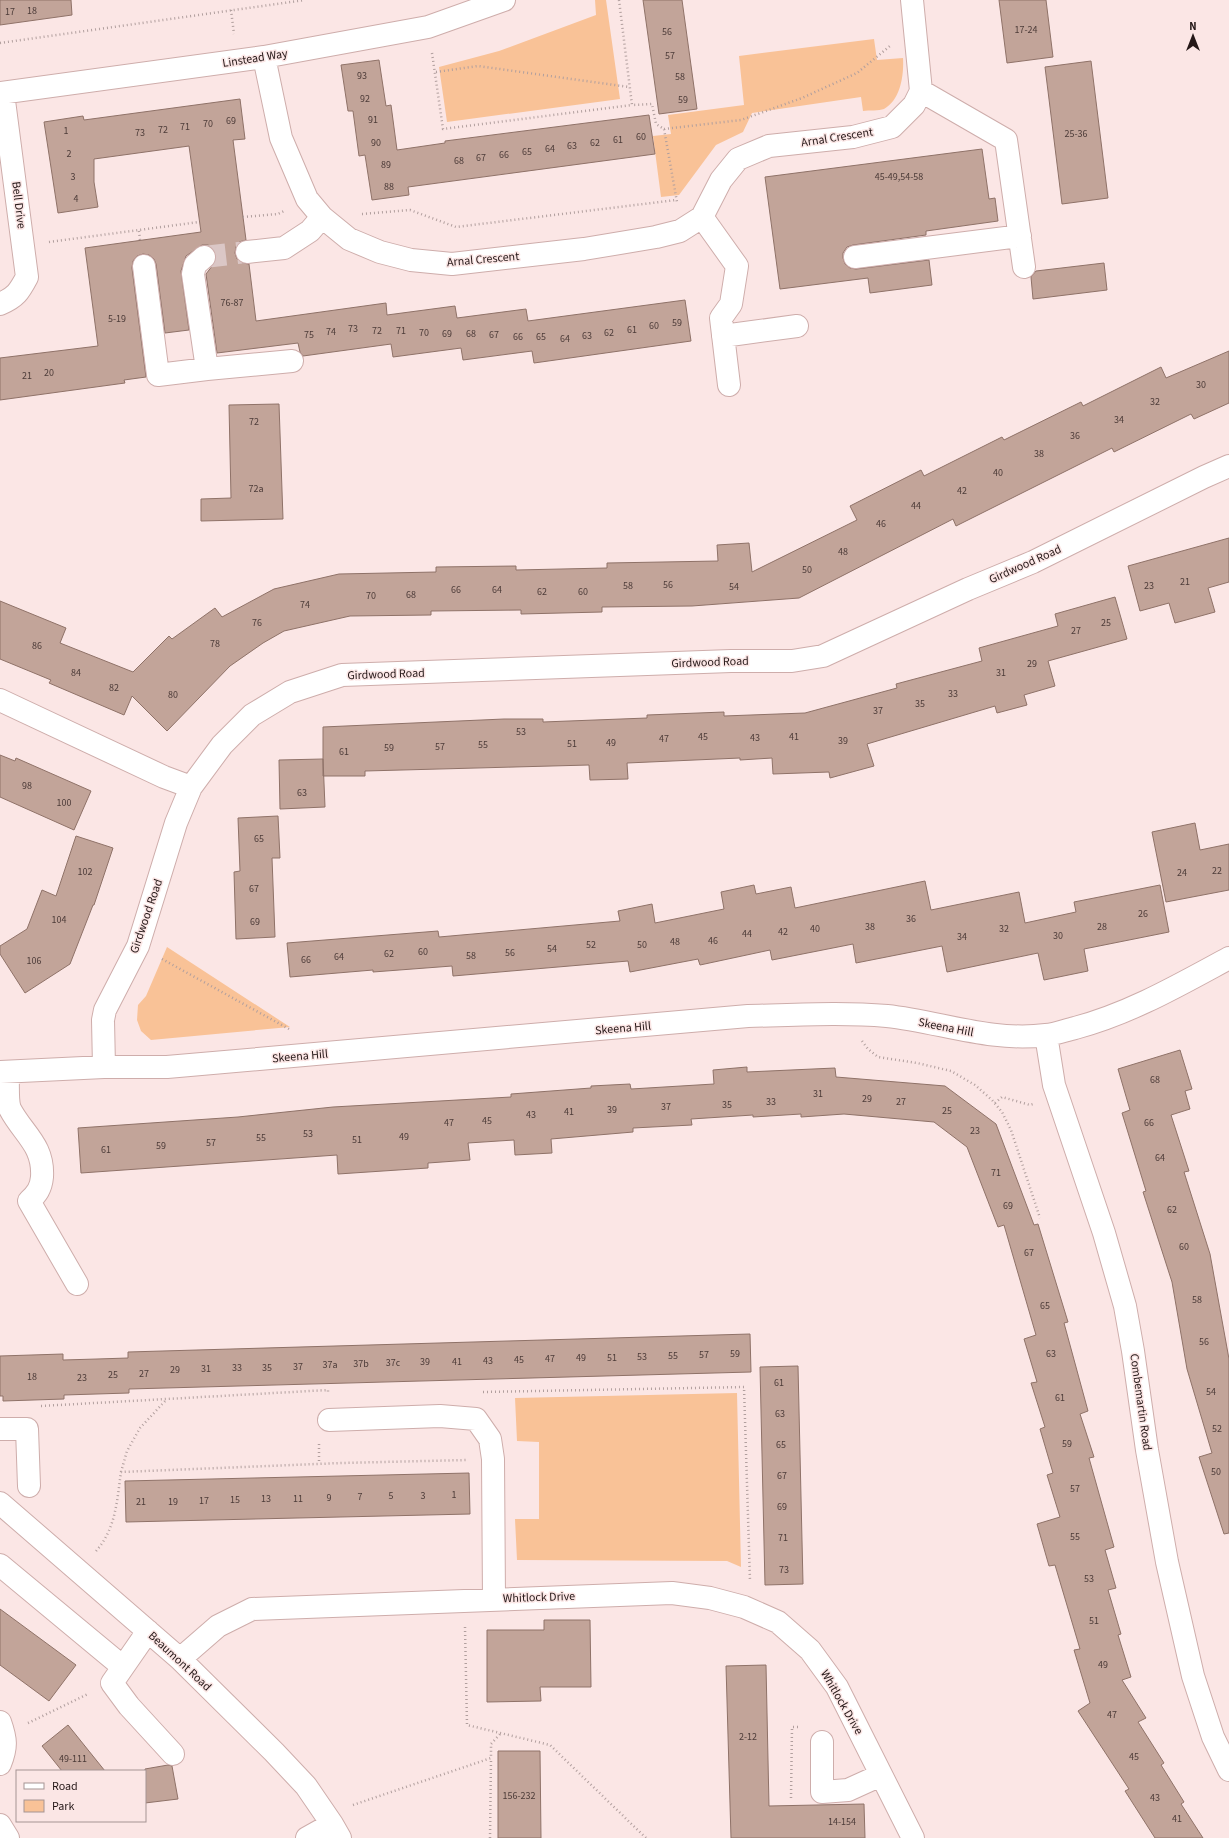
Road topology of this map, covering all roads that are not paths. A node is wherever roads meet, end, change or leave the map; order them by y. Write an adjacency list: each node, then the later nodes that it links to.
1 (504, 0): 3 (street, Linstead Way)
2 (912, 0): 4 (street)
3 (264, 57): 5 (street, Linstead Way); 7 (street, Arnal Crescent)
4 (921, 91): 6 (street, Arnal Crescent); 8 (street)
5 (2, 93): 14 (street, Bell Drive)
6 (702, 216): 7 (street, Arnal Crescent); 16 (street)
7 (322, 217): 9 (street)
8 (1020, 236): 11 (street); 13 (street)
9 (248, 252)
10 (204, 257): 18 (street)
11 (855, 257)
12 (144, 266): 18 (street)
13 (1024, 267)
14 (0, 304)
15 (797, 326): 16 (street)
16 (723, 336): 19 (street)
17 (292, 361): 18 (street)
18 (207, 369)
19 (729, 385)
20 (1229, 466): 22 (street, Girdwood Road)
21 (0, 700): 22 (street)
22 (191, 787): 25 (street, Girdwood Road)
23 (1229, 958): 24 (street, Skeena Hill)
24 (1046, 1035): 25 (street, Skeena Hill); 41 (street, Combemartin Road)
25 (104, 1068): 26 (street, Skeena Hill)
26 (4, 1072): 27 (street)
27 (78, 1284)
28 (329, 1420): 33 (street, Whitlock Drive)
29 (0, 1429): 30 (street)
30 (29, 1486)
31 (0, 1503): 34 (street, Beaumont Road)
32 (0, 1565): 36 (street)
33 (494, 1599): 35 (street, Whitlock Drive); 42 (street, Whitlock Drive)
34 (148, 1631): 35 (street, Beaumont Road); 36 (street)
35 (180, 1659): 44 (street, Beaumont Road)
36 (117, 1675): 39 (street)
37 (2, 1728): 40 (street)
38 (822, 1742): 42 (street)
39 (172, 1754)
40 (0, 1764)
41 (1229, 1770)
42 (881, 1775): 47 (street, Whitlock Drive)
43 (0, 1825): 45 (street)
44 (332, 1825): 46 (street)
45 (8, 1838)
46 (307, 1838)
47 (913, 1838)

